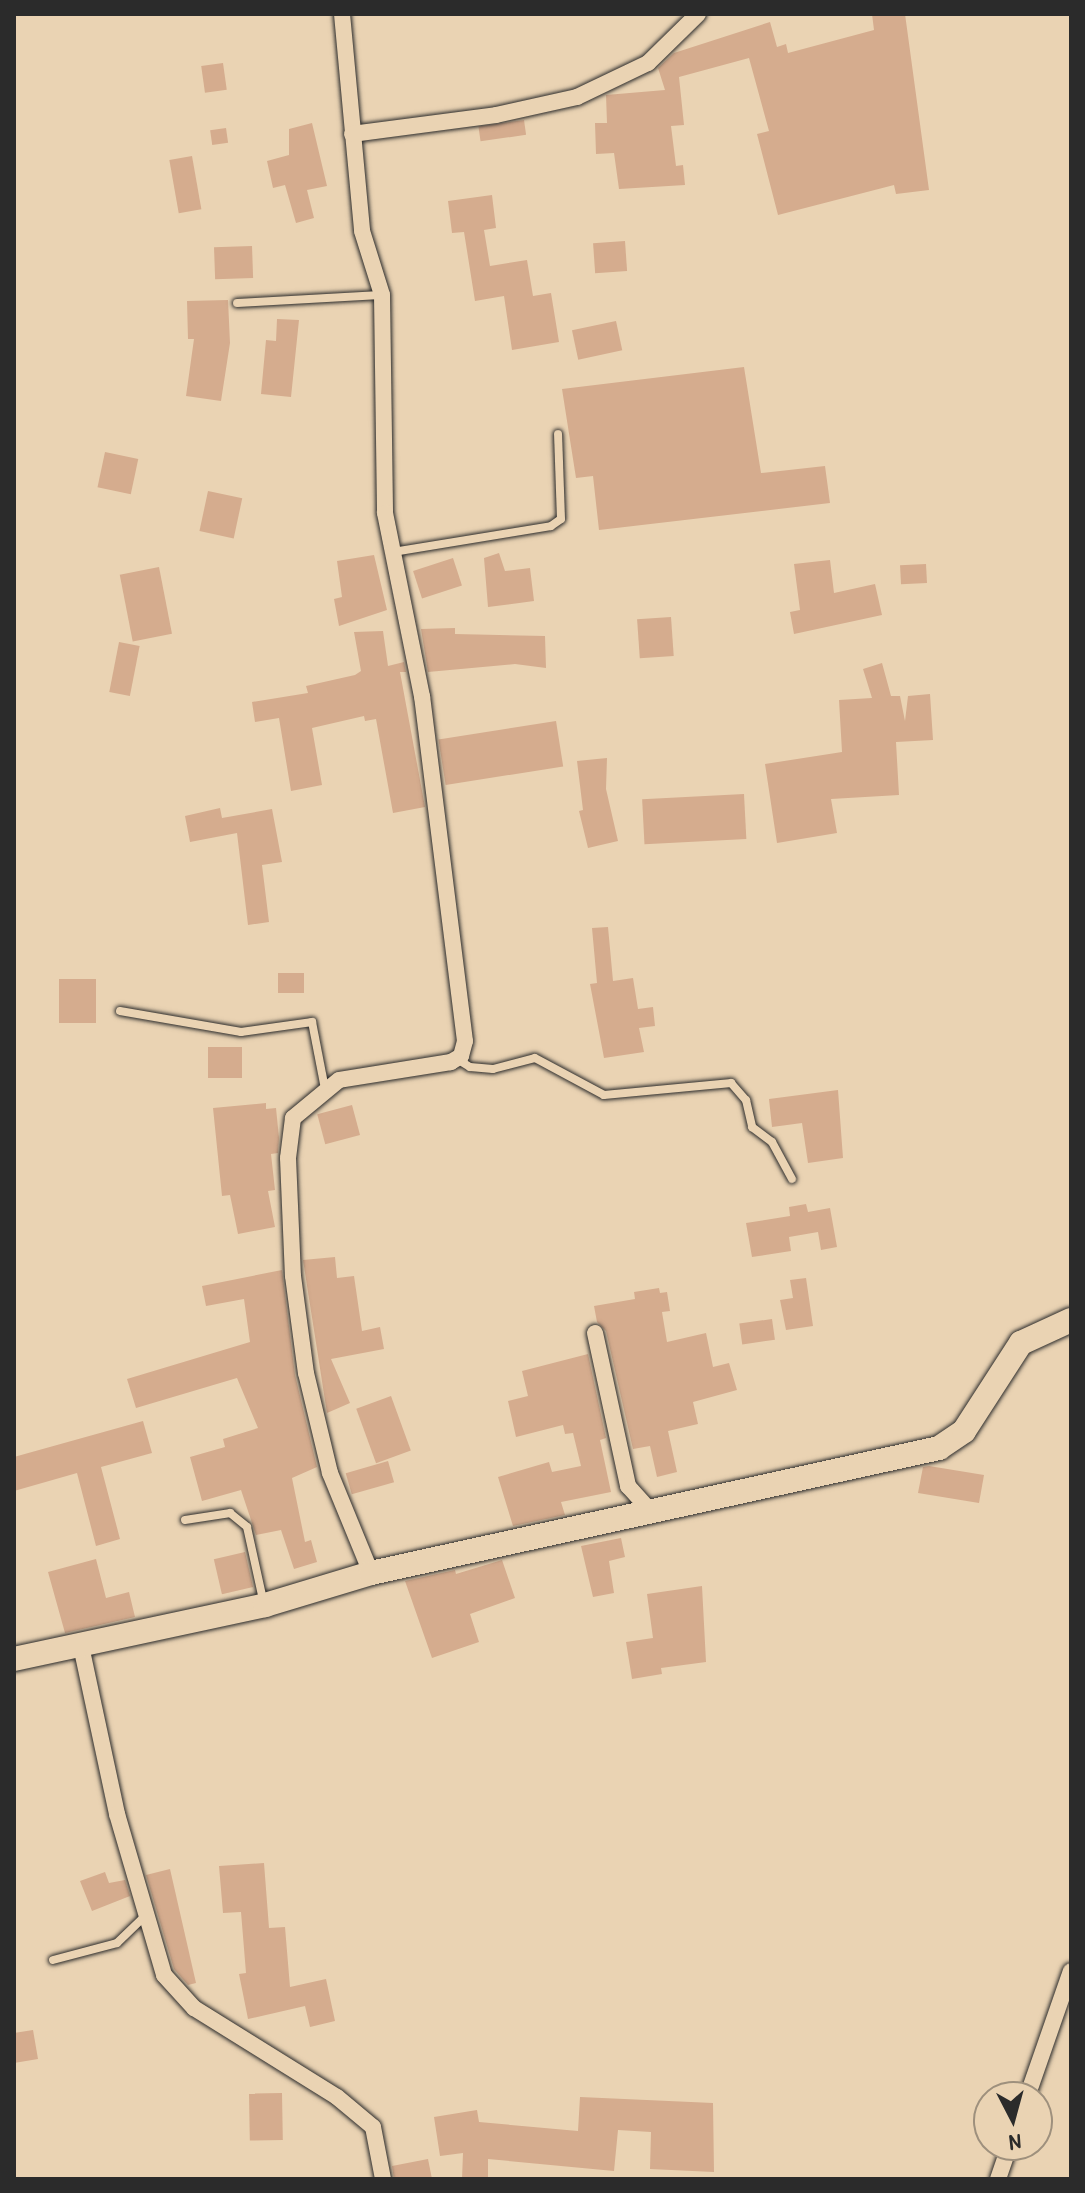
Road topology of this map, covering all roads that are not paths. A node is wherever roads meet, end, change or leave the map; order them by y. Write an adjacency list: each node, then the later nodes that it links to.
1 (342, 14): 3 (street)
2 (698, 14): 3 (street)
3 (352, 134): 4 (street)
4 (382, 295): 5 (lane); 7 (street)
5 (237, 303)
6 (558, 434): 7 (lane)
7 (393, 552): 9 (street)
8 (120, 1011): 10 (lane)
9 (457, 1059): 10 (street); 11 (lane)
10 (325, 1089): 16 (street)
11 (792, 1179)
12 (1071, 1320): 14 (street)
13 (595, 1333): 14 (street)
14 (652, 1513): 16 (street)
15 (185, 1520): 17 (lane)
16 (371, 1573): 17 (street)
17 (265, 1605): 18 (street)
18 (81, 1646): 19 (street); 20 (street)
19 (14, 1659)
20 (148, 1913): 21 (lane); 24 (street)
21 (53, 1960)
22 (1071, 1971): 23 (street)
23 (1033, 2081)
24 (383, 2179)

